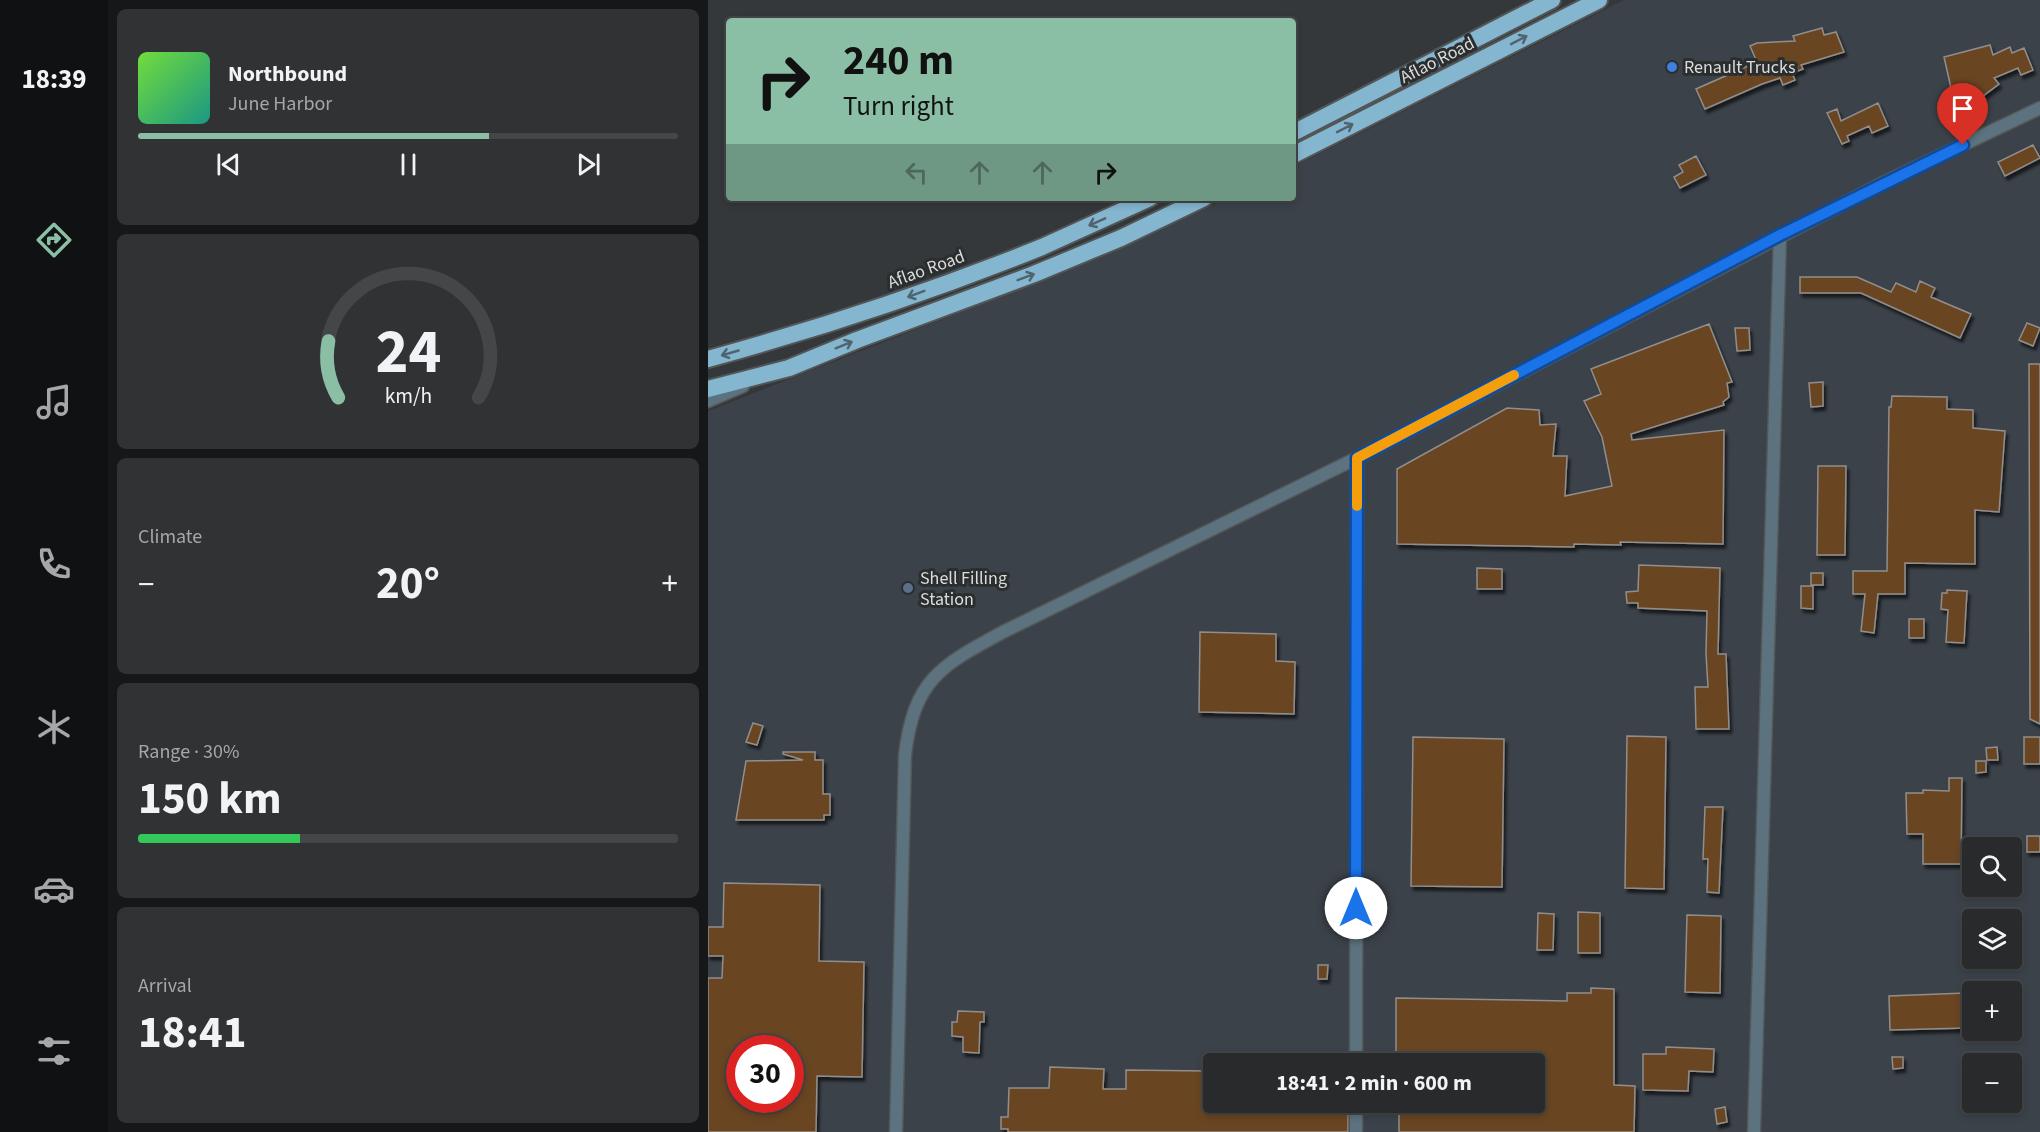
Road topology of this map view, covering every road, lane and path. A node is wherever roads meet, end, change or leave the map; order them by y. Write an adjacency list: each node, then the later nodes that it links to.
1 (1552, 0): 4 (highway, Aflao Road)
2 (1599, 0): 5 (highway, Aflao Road, one-way to 2)
3 (2040, 108): 8 (street)
4 (1296, 131)
5 (1296, 153)
6 (1143, 201): 9 (highway, Aflao Road, one-way to 9)
7 (1198, 201): 10 (highway, one-way to 7)
8 (1780, 235): 13 (street); 18 (street)
9 (708, 359)
10 (789, 368): 11 (highway); 12 (street)
11 (708, 389)
12 (708, 401)
13 (1357, 458): 14 (street); 16 (street)
14 (1356, 1053)
15 (1356, 1113): 17 (street)
16 (896, 1132)
17 (1356, 1132)
18 (1754, 1132)

